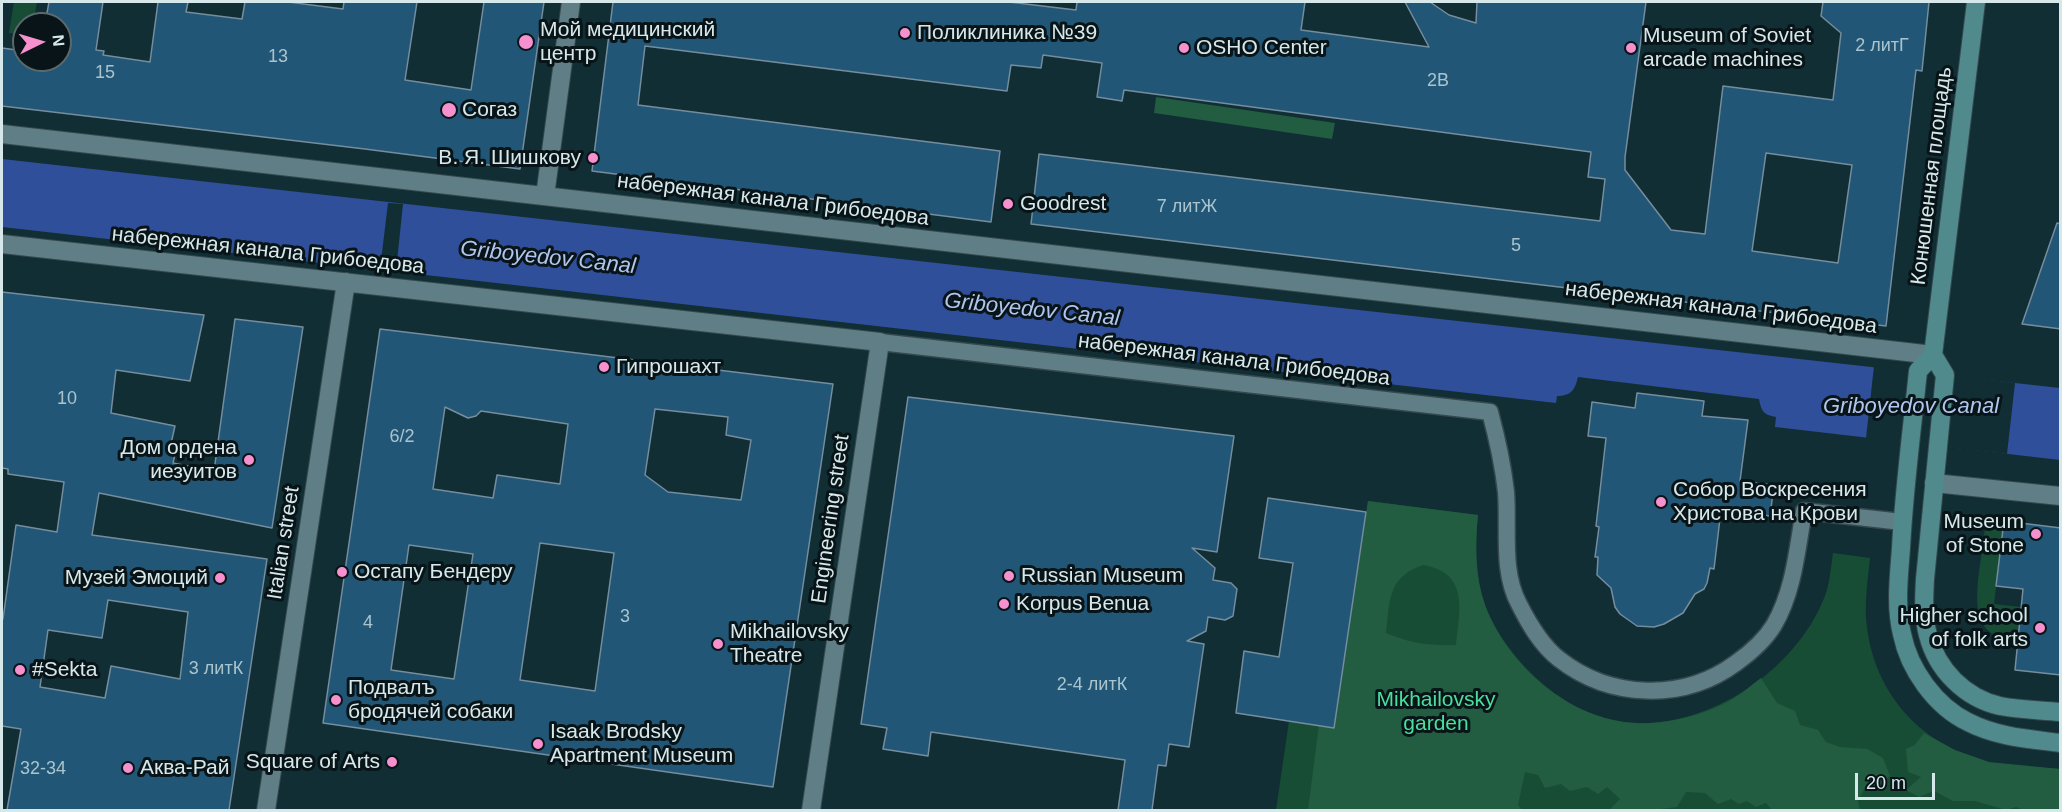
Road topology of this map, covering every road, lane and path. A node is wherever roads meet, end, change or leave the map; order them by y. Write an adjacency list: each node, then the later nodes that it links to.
1 (571, 2): 4 (street)
2 (1977, 2): 8 (main road, Конюшенная площадь)
3 (2, 134): 4 (street, набережная канала Грибоедова)
4 (544, 196): 8 (street, набережная канала Грибоедова)
5 (2, 244): 6 (street, набережная канала Грибоедова)
6 (346, 282): 7 (street, набережная канала Грибоедова); 14 (street, Italian street)
7 (879, 342): 11 (street, набережная канала Грибоедова); 15 (street, Engineering street)
8 (1933, 355): 9 (main road); 11 (main road)
9 (1934, 483): 10 (street); 12 (main road)
10 (2061, 496)
11 (1902, 522): 13 (main road)
12 (2061, 712)
13 (2061, 743)
14 (266, 810)
15 (811, 810)

